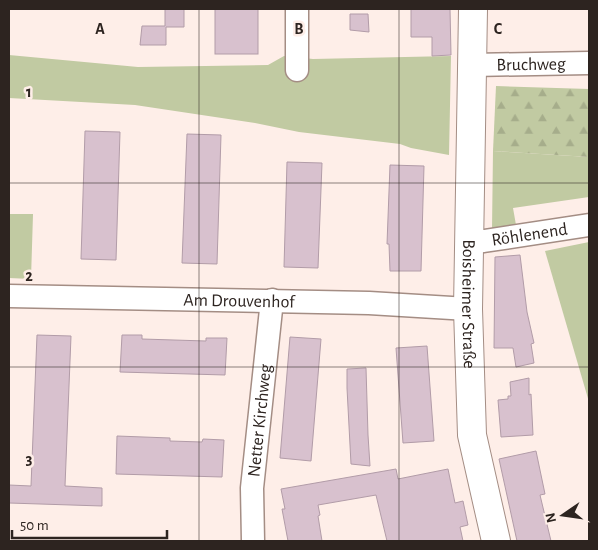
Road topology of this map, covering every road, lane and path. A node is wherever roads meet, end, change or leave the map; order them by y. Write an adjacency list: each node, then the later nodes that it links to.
1 (298, 9): 5 (street)
2 (473, 9): 4 (main road, Boisheimer Straße)
3 (589, 63): 4 (street, Bruchweg)
4 (472, 65): 7 (main road, Boisheimer Straße)
5 (297, 70)
6 (589, 225): 7 (street, Röhlenend)
7 (470, 242): 10 (main road, Boisheimer Straße)
8 (9, 296): 9 (street, Am Drouvenhof)
9 (272, 300): 10 (street, Am Drouvenhof); 11 (street, Netter Kirchweg)
10 (468, 309): 12 (main road, Boisheimer Straße)
11 (253, 541)
12 (496, 541)

